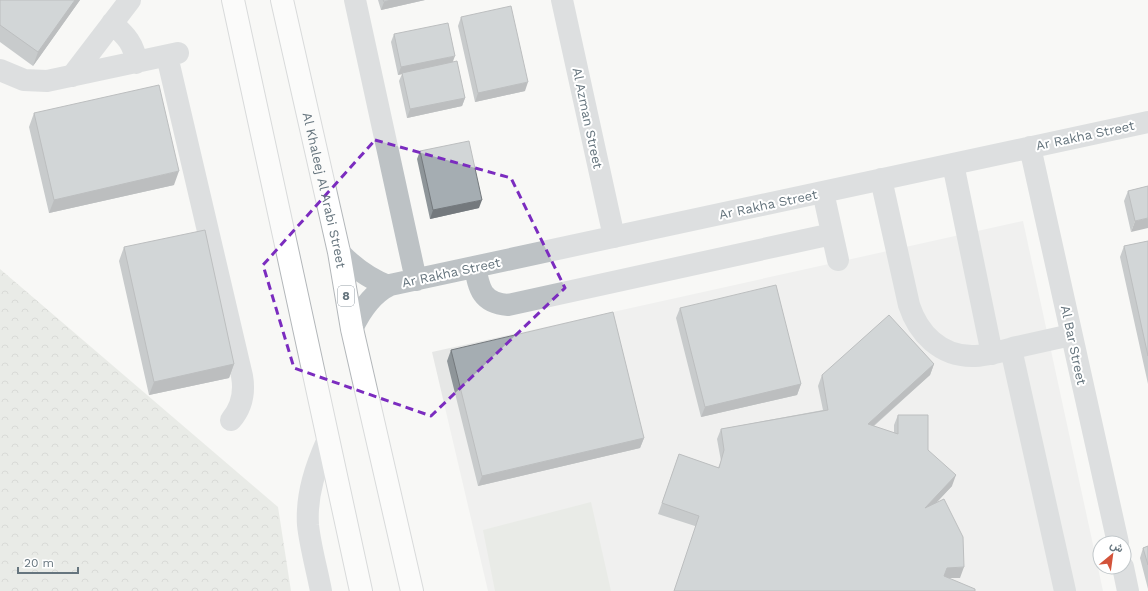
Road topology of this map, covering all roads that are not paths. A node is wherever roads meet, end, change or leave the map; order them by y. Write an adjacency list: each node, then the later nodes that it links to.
1 (130, 0): 6 (street)
2 (232, 0): 26 (highway)
3 (282, 0): 17 (highway, Al Khaleej Al Arabi Street / 8)
4 (355, 0): 20 (street)
5 (562, 0): 16 (street, Al Azman Street)
6 (112, 23): 7 (street); 9 (street)
7 (136, 62): 9 (street); 25 (street)
8 (0, 70): 9 (street)
9 (72, 76)
10 (1148, 122): 11 (street, Ar Rakha Street)
11 (1030, 147): 12 (street, Ar Rakha Street); 23 (street, Al Bar Street)
12 (953, 164): 13 (street, Ar Rakha Street); 24 (street)
13 (881, 179): 14 (street, Ar Rakha Street); 24 (street)
14 (823, 192): 15 (street); 16 (street, Ar Rakha Street)
15 (832, 234): 18 (street); 19 (street)
16 (614, 237): 19 (street, Ar Rakha Street)
17 (339, 252): 21 (street, Ar Rakha Street); 22 (highway, Al Khaleej Al Arabi Street / 8)
18 (838, 260)
19 (475, 267): 20 (street, Ar Rakha Street)
20 (416, 280): 21 (street, Ar Rakha Street)
21 (388, 286): 22 (street, Ar Rakha Street)
22 (352, 329): 31 (highway, Al Khaleej Al Arabi Street / 8)
23 (1071, 335): 24 (street); 27 (street, Al Bar Street)
24 (1001, 351): 32 (street)
25 (232, 420)
26 (328, 439): 29 (street); 30 (highway)
27 (1116, 535)
28 (1125, 575): 33 (street)
29 (321, 591)
30 (361, 591)
31 (412, 591)
32 (1065, 591)
33 (1128, 591)

